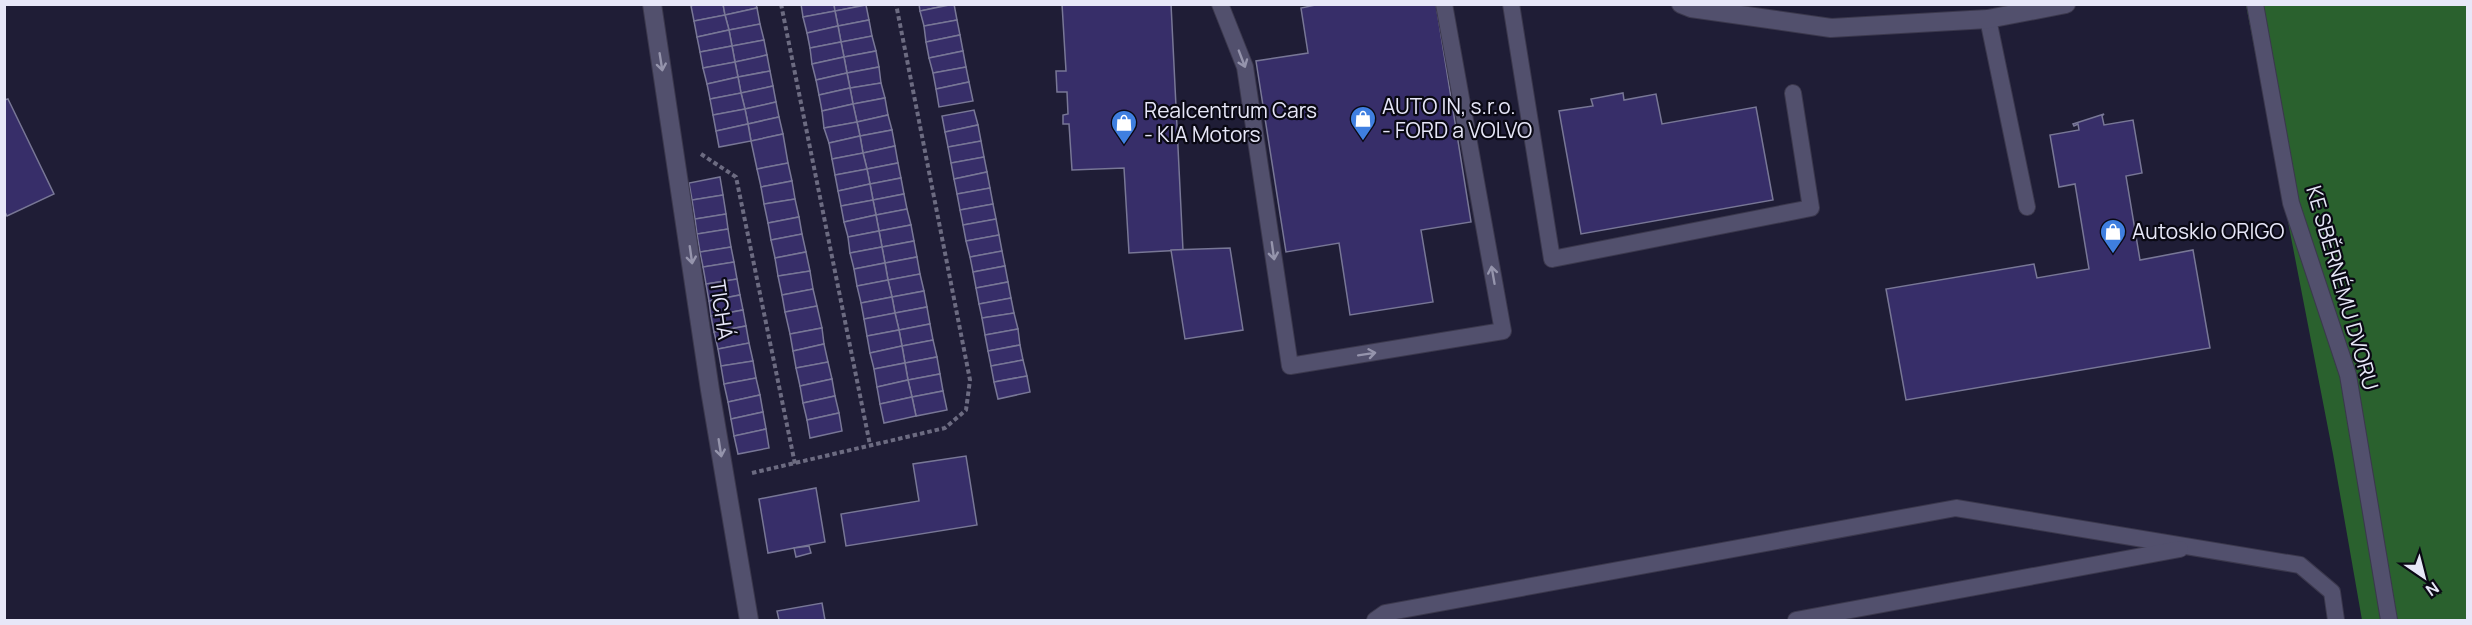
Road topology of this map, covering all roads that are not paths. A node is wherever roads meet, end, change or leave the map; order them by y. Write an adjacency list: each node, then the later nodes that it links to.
1 (652, 4): 12 (street, TICHÁ, one-way to 12)
2 (1220, 4): 3 (lane, one-way to 3)
3 (1444, 4)
4 (1511, 4): 9 (lane)
5 (1681, 4): 8 (street)
6 (2066, 4): 8 (street)
7 (2255, 4): 16 (lane, KE SBĚRNÉMU DVORU)
8 (1988, 19): 10 (lane)
9 (1793, 93)
10 (2027, 207)
11 (2193, 547): 13 (lane); 14 (lane); 15 (lane)
12 (748, 621)
13 (1375, 621)
14 (1796, 621)
15 (2336, 621)
16 (2389, 621)

